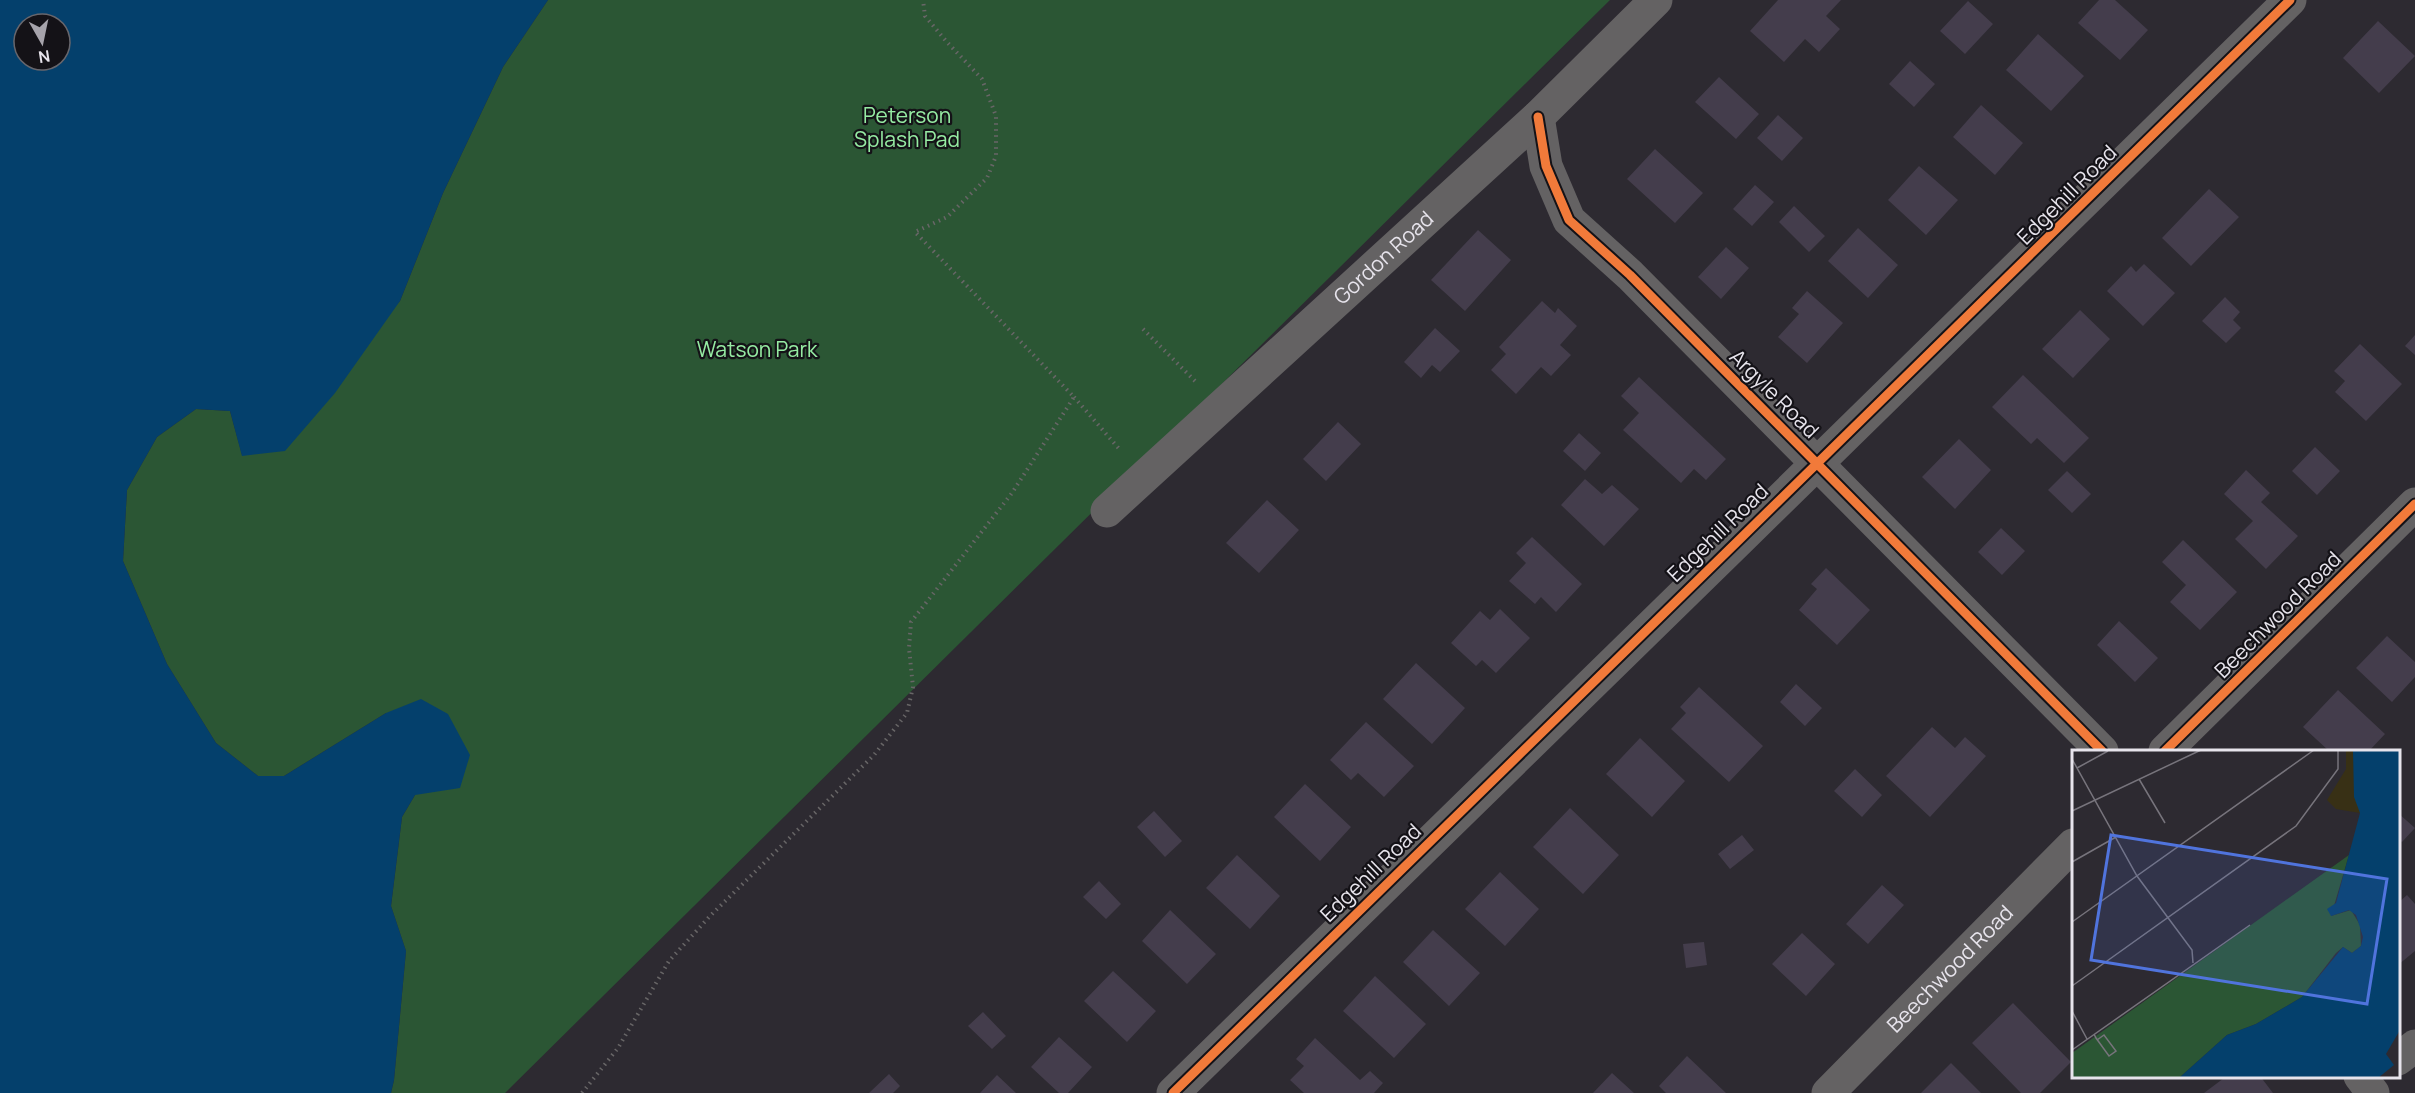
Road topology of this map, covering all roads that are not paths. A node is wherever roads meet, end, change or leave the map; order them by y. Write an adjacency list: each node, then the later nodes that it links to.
1 (1656, 0): 3 (street, Gordon Road)
2 (2290, 0): 4 (street, Edgehill Road)
3 (1538, 117): 4 (street, Argyle Road); 6 (street, Gordon Road)
4 (1816, 462): 7 (street, Argyle Road); 12 (street, Edgehill Road)
5 (2415, 504): 8 (street, Beechwood Road)
6 (1107, 511)
7 (2101, 750)
8 (2166, 750)
9 (2072, 846): 13 (street, Beechwood Road)
10 (2415, 1046): 11 (street)
11 (2400, 1057)
12 (1173, 1093)
13 (1828, 1093)

